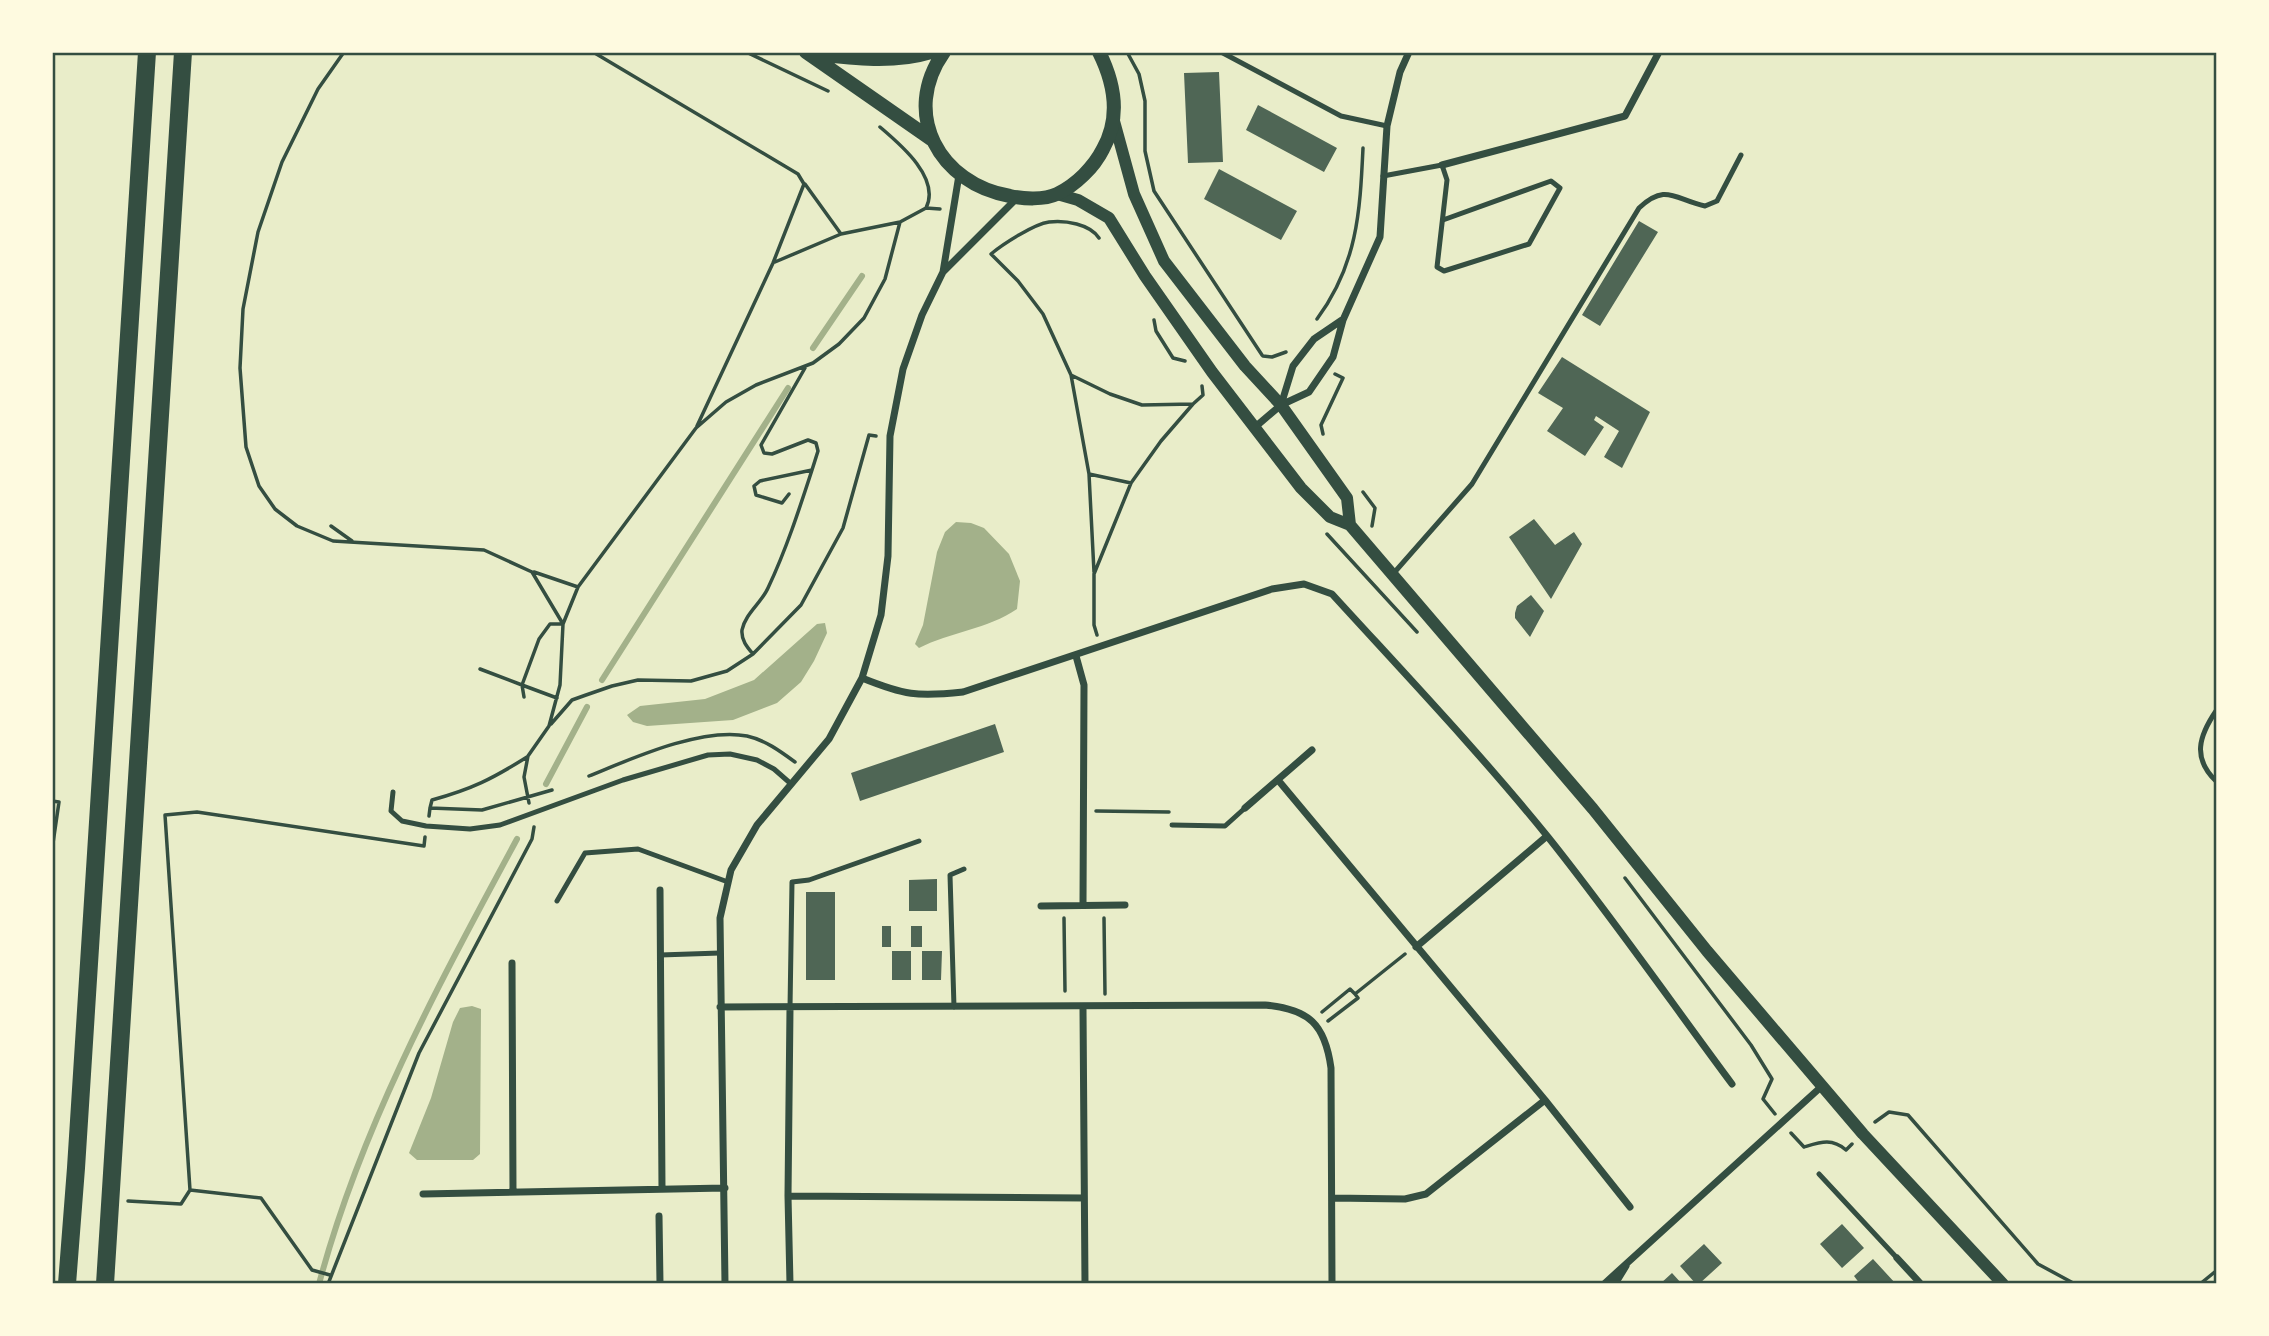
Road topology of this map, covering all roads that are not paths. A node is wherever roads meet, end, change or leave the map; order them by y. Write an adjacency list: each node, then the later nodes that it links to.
1 (147, 52): 68 (highway)
2 (183, 52): 69 (highway)
3 (932, 52): 9 (main road)
4 (944, 52): 12 (main road)
5 (1099, 52): 10 (main road)
6 (1221, 52): 11 (lane)
7 (1409, 52): 11 (street)
8 (1659, 52): 14 (street)
9 (807, 53): 12 (main road)
10 (1114, 121): 17 (main road); 22 (street)
11 (1387, 125): 16 (street)
12 (930, 139): 15 (main road)
13 (1741, 155): 25 (lane)
14 (1443, 165): 16 (lane); 19 (lane)
15 (960, 174): 18 (main road); 20 (street)
16 (1383, 176): 21 (street)
17 (1057, 194): 18 (main road); 23 (street)
18 (1017, 198): 20 (street)
19 (1443, 220): 19 (lane)
20 (943, 272): 27 (street)
21 (1343, 320): 22 (street); 22 (street)
22 (1281, 405): 23 (street); 24 (street)
23 (1254, 428): 24 (street)
24 (1350, 525): 25 (street)
25 (1393, 575): 54 (street)
26 (1076, 656): 27 (street); 36 (street); 42 (street)
27 (862, 678): 32 (street)
28 (2217, 711): 31 (lane)
29 (1312, 750): 30 (street)
30 (1278, 780): 34 (street); 45 (street)
31 (2217, 781)
32 (790, 783): 33 (lane); 39 (street)
33 (393, 792)
34 (1245, 808): 35 (lane)
35 (1172, 825)
36 (1547, 836): 45 (street); 53 (street)
37 (919, 841): 50 (lane)
38 (964, 870): 51 (lane)
39 (728, 882): 41 (lane); 46 (street)
40 (660, 890): 47 (street)
41 (557, 901)
42 (1083, 905): 43 (street); 44 (street)
43 (1125, 905)
44 (1041, 906)
45 (1416, 947): 55 (street)
46 (720, 953): 47 (lane); 49 (street)
47 (660, 956): 58 (street)
48 (512, 964): 59 (street)
49 (720, 1007): 50 (street); 57 (street)
50 (790, 1007): 51 (street); 61 (street)
51 (954, 1007): 52 (street)
52 (1083, 1008): 62 (street); 63 (street)
53 (1732, 1084)
54 (1822, 1086): 66 (street); 78 (street)
55 (1545, 1100): 63 (street); 64 (street)
56 (1819, 1174): 67 (lane)
57 (725, 1188): 58 (street); 71 (street)
58 (662, 1189): 59 (street)
59 (513, 1191): 60 (street)
60 (423, 1194)
61 (788, 1196): 62 (street); 72 (street)
62 (1084, 1198): 73 (street)
63 (1332, 1198): 74 (street)
64 (1630, 1207)
65 (659, 1216): 70 (street)
66 (1632, 1257): 75 (street); 76 (street)
67 (1897, 1258): 77 (street)
68 (67, 1283)
69 (105, 1283)
70 (660, 1283)
71 (725, 1283)
72 (790, 1283)
73 (1084, 1283)
74 (1332, 1283)
75 (1604, 1283)
76 (1615, 1283)
77 (1918, 1283)
78 (2003, 1283)

